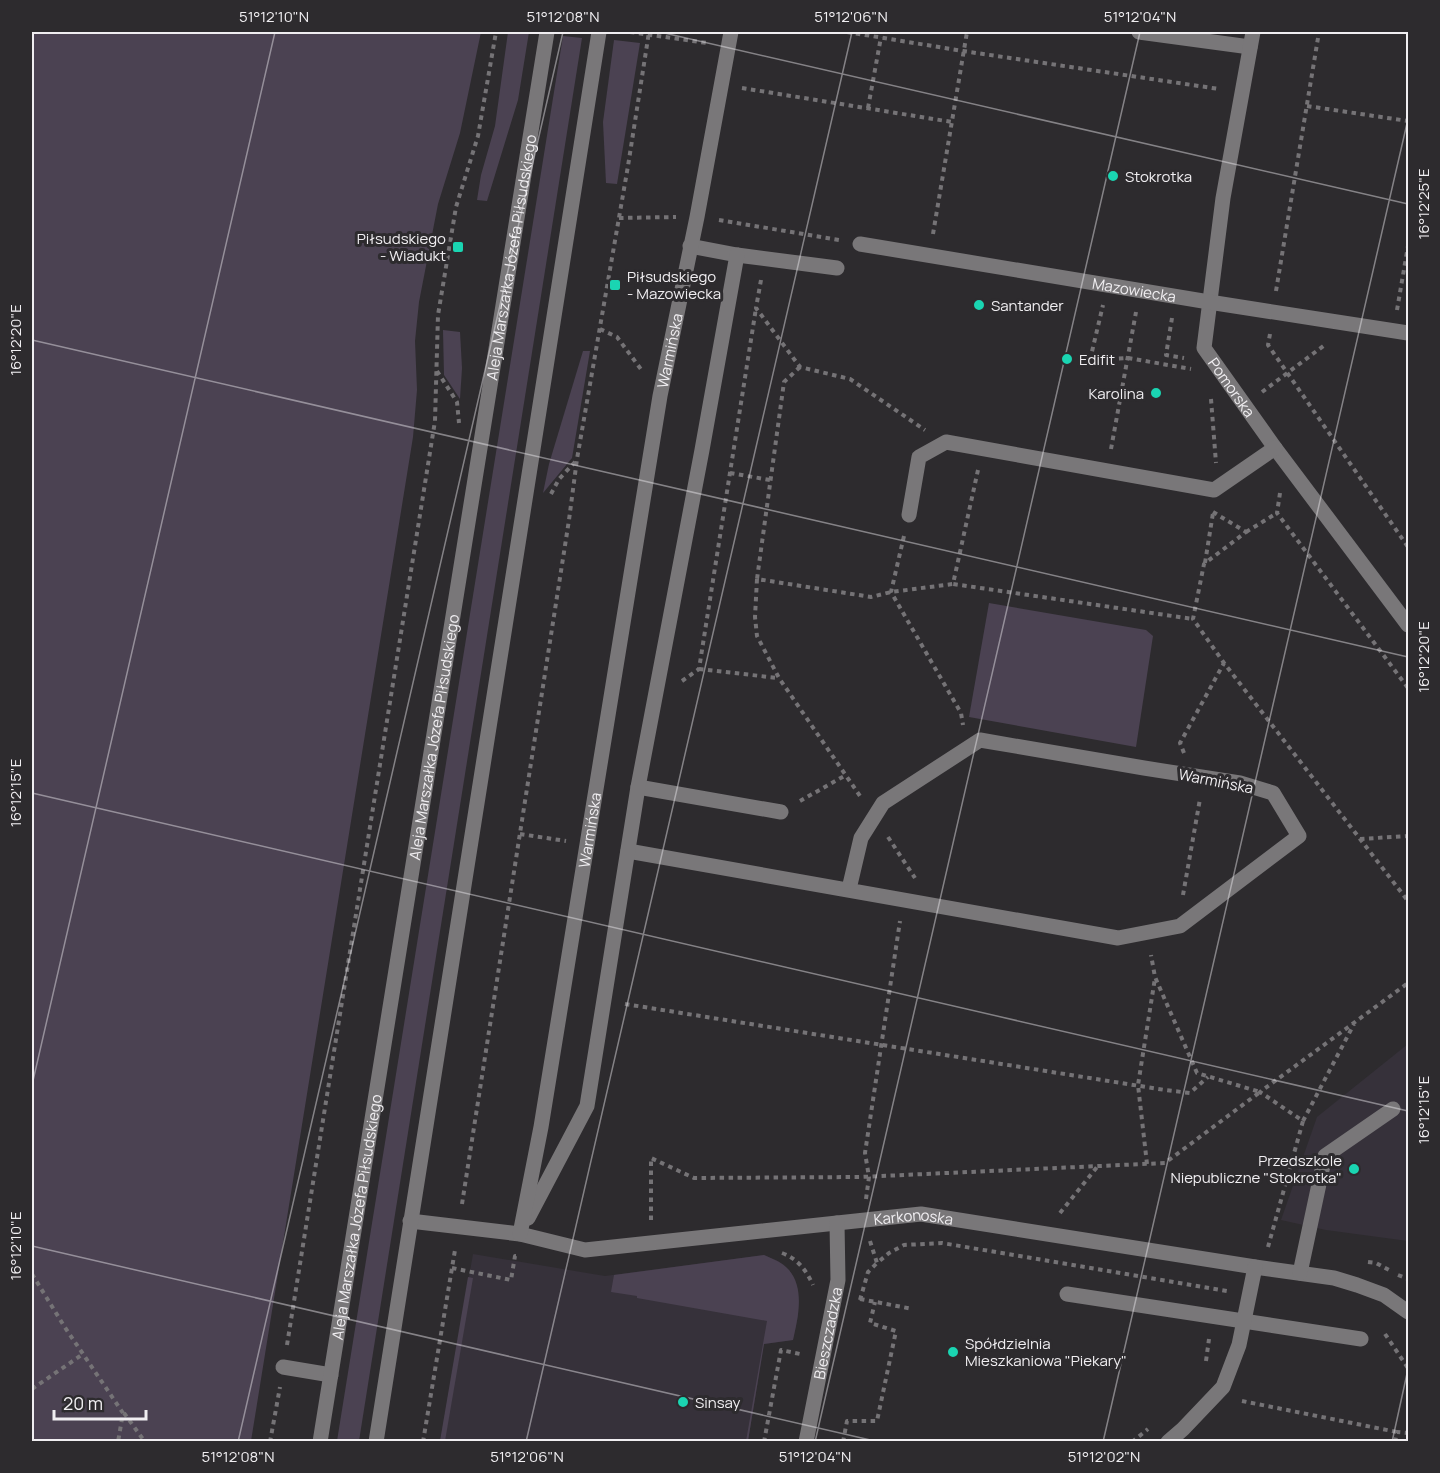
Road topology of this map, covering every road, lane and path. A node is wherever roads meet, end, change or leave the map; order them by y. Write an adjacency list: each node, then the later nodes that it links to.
1 (496, 32): 124 (path)
2 (546, 32): 126 (street, Aleja Marszałka Józefa Piłsudskiego)
3 (599, 32): 97 (street)
4 (630, 32): 10 (path)
5 (731, 32): 14 (street, Warmińska)
6 (847, 32): 11 (path)
7 (967, 32): 13 (path)
8 (1141, 32): 12 (street)
9 (1253, 32): 12 (street, Pomorska)
10 (649, 33): 14 (path); 21 (path)
11 (881, 37): 13 (path); 17 (path)
12 (1250, 47): 31 (street, Pomorska)
13 (963, 51): 15 (path); 19 (path)
14 (725, 64): 17 (path); 20 (street, Warmińska)
15 (1224, 90)
16 (1307, 106): 18 (path)
17 (868, 108): 19 (path)
18 (1408, 121)
19 (952, 122): 26 (path)
20 (697, 217): 21 (path); 22 (path); 23 (street, Warmińska)
21 (619, 218): 34 (path)
22 (860, 244): 26 (street, Mazowiecka)
23 (690, 246): 25 (street); 43 (street, Warmińska)
24 (1408, 246): 35 (path)
25 (737, 255): 27 (street); 70 (street)
26 (929, 256): 29 (street, Mazowiecka)
27 (764, 258): 28 (street); 32 (path)
28 (837, 268)
29 (1107, 285): 30 (street, Mazowiecka); 37 (path)
30 (1140, 291): 31 (street, Mazowiecka); 36 (path)
31 (1209, 302): 33 (street, Mazowiecka); 45 (street, Pomorska)
32 (756, 308): 39 (path); 49 (path)
33 (1352, 324): 35 (street, Mazowiecka); 42 (path)
34 (600, 329): 43 (path); 47 (path)
35 (1401, 332)
36 (1128, 358): 37 (path); 40 (path); 48 (path)
37 (1090, 360): 38 (path)
38 (1083, 361)
39 (800, 368): 44 (path); 50 (path)
40 (1192, 369)
41 (1210, 390): 51 (path)
42 (1262, 393)
43 (660, 396): 76 (street, Warmińska)
44 (936, 448): 46 (street); 55 (street)
45 (1275, 448): 51 (street); 62 (street, Pomorska)
46 (983, 449): 48 (street); 59 (path)
47 (577, 459): 52 (path); 73 (path)
48 (1107, 471): 51 (street)
49 (729, 473): 50 (path); 64 (path)
50 (770, 480): 58 (path)
51 (1216, 489): 53 (path)
52 (550, 495)
53 (1213, 513): 56 (path); 57 (path)
54 (1278, 513): 56 (path)
55 (909, 515): 60 (path)
56 (1246, 532): 57 (path)
57 (1204, 564): 61 (path)
58 (757, 579): 60 (path); 65 (path)
59 (952, 584): 60 (path); 61 (path)
60 (891, 592): 67 (path)
61 (1193, 619): 63 (path)
62 (1408, 626)
63 (1224, 663): 69 (path); 75 (path)
64 (699, 669): 65 (path); 66 (path)
65 (779, 678): 68 (path)
66 (674, 687)
67 (969, 747): 69 (street, Warmińska); 72 (street, Warmińska)
68 (846, 775): 71 (path); 72 (path)
69 (1199, 777): 82 (path); 82 (street, Warmińska)
70 (638, 787): 71 (street); 77 (street)
71 (781, 812)
72 (874, 817): 78 (street, Warmińska); 80 (path)
73 (520, 834): 76 (path); 99 (path)
74 (1408, 836): 75 (path)
75 (1360, 839): 79 (path)
76 (587, 844): 100 (street, Warmińska)
77 (628, 851): 78 (street, Warmińska); 86 (street)
78 (849, 889): 80 (street, Warmińska)
79 (1408, 901)
80 (914, 902): 83 (street, Warmińska)
81 (902, 913): 88 (path)
82 (1177, 927): 83 (street, Warmińska)
83 (1147, 932): 84 (path)
84 (1155, 977): 89 (path); 90 (path)
85 (1408, 983): 87 (path)
86 (604, 1001): 88 (path); 100 (street)
87 (1355, 1022): 91 (path); 93 (path)
88 (881, 1044): 90 (path); 95 (path)
89 (1208, 1077): 90 (path); 91 (path)
90 (1138, 1085): 94 (path)
91 (1260, 1092): 93 (path); 94 (path)
92 (1393, 1109): 109 (street)
93 (1303, 1121): 102 (path)
94 (1147, 1164): 95 (path)
95 (869, 1177): 96 (path); 101 (path)
96 (864, 1220): 98 (street, Karkonoska); 105 (path); 106 (street, Karkonoska)
97 (410, 1221): 99 (street, Karkonoska); 137 (street)
98 (837, 1224): 101 (street, Karkonoska); 140 (street, Bieszczadzka)
99 (459, 1227): 100 (street, Karkonoska); 107 (path)
100 (520, 1234): 101 (street, Karkonoska)
101 (653, 1242)
102 (1268, 1248)
103 (778, 1251): 112 (path)
104 (525, 1257): 107 (path)
105 (877, 1263): 110 (path); 114 (path)
106 (1255, 1267): 109 (street, Karkonoska); 111 (street)
107 (452, 1268): 138 (path)
108 (32, 1274): 122 (path)
109 (1300, 1274): 118 (street, Karkonoska)
110 (1199, 1286): 111 (path); 119 (path)
111 (1251, 1291): 120 (street)
112 (813, 1292)
113 (1067, 1294): 119 (street)
114 (860, 1299): 115 (path); 116 (path)
115 (875, 1302): 117 (path); 141 (path)
116 (858, 1307)
117 (913, 1309)
118 (1408, 1312)
119 (1212, 1315): 120 (street); 125 (path)
120 (1244, 1320): 121 (street); 128 (street)
121 (1361, 1339)
122 (82, 1353): 127 (path); 129 (path)
123 (803, 1355): 139 (path)
124 (283, 1367): 126 (street); 135 (path)
125 (1205, 1371)
126 (331, 1375): 136 (street, Aleja Marszałka Józefa Piłsudskiego)
127 (32, 1389)
128 (1215, 1395): 131 (path); 143 (street)
129 (123, 1413): 133 (path); 134 (path)
130 (1155, 1423): 142 (path)
131 (1397, 1432): 132 (path); 144 (path)
132 (1408, 1433)
133 (118, 1442)
134 (145, 1442)
135 (270, 1442)
136 (320, 1442)
137 (376, 1442)
138 (423, 1442)
139 (764, 1442)
140 (806, 1442)
141 (843, 1442)
142 (1132, 1442)
143 (1168, 1442)
144 (1395, 1442)

